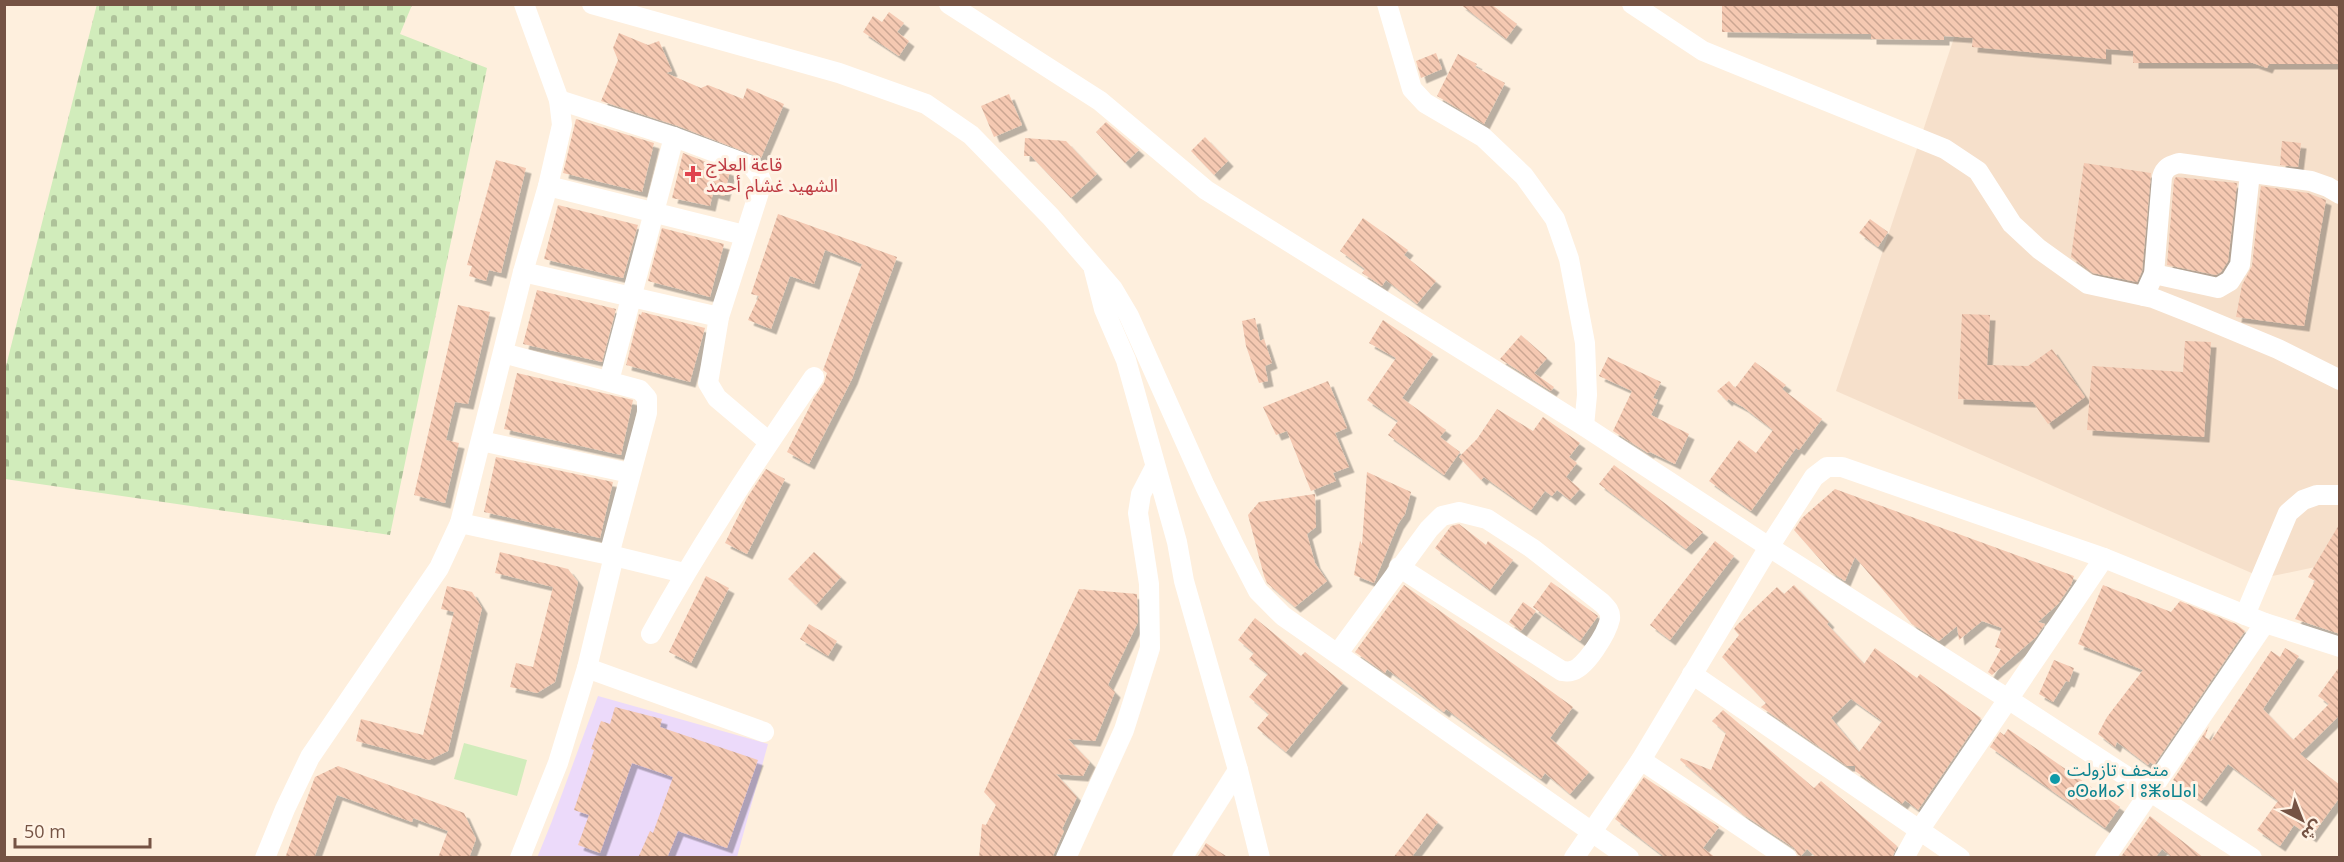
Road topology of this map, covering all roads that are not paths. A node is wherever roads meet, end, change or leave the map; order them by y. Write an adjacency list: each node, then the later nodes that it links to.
1 (524, 4): 6 (street)
2 (592, 4): 13 (street)
3 (949, 4): 23 (street)
4 (1386, 4): 23 (street)
5 (1632, 4): 17 (street)
6 (559, 100): 7 (street); 9 (street)
7 (674, 137): 11 (street); 12 (street)
8 (2250, 172): 10 (street); 15 (street); 15 (street)
9 (548, 186): 11 (street); 14 (street)
10 (2340, 194)
11 (653, 212): 12 (street); 16 (street)
12 (744, 235): 18 (street)
13 (1091, 262): 26 (street); 39 (street)
14 (524, 272): 16 (street); 19 (street)
15 (2154, 274): 17 (street)
16 (632, 296): 18 (street); 22 (street)
17 (2144, 296): 21 (street)
18 (719, 316): 25 (street)
19 (503, 353): 22 (street); 24 (street)
20 (814, 377): 25 (street)
21 (2339, 378)
22 (609, 381): 27 (street)
23 (1584, 426): 30 (street)
24 (481, 441): 27 (street); 29 (street)
25 (769, 442): 34 (street)
26 (1155, 467): 45 (street); 51 (street)
27 (630, 473): 31 (street)
28 (2340, 495): 35 (street)
29 (460, 523): 31 (street); 49 (street)
30 (1769, 547): 32 (street); 41 (street); 42 (street)
31 (611, 555): 34 (street); 40 (street)
32 (2104, 558): 35 (street); 42 (street)
33 (1400, 567): 33 (street); 39 (street)
34 (684, 573): 37 (street)
35 (2245, 615): 36 (street)
36 (2265, 623): 38 (street); 46 (street)
37 (651, 634)
38 (2340, 646)
39 (1338, 653): 48 (street)
40 (587, 668): 43 (street); 50 (street)
41 (1692, 674): 44 (street); 47 (street)
42 (2008, 699): 46 (street); 47 (street)
43 (764, 732)
44 (1641, 760): 48 (street); 56 (street)
45 (1238, 770): 52 (street); 53 (street)
46 (2150, 792): 59 (street); 60 (street)
47 (1920, 829): 57 (street); 58 (street)
48 (1593, 832): 54 (street); 55 (street)
49 (265, 858)
50 (520, 858)
51 (1066, 858)
52 (1182, 858)
53 (1260, 858)
54 (1574, 858)
55 (1629, 858)
56 (1787, 858)
57 (1904, 858)
58 (1960, 858)
59 (2105, 858)
60 (2252, 858)

